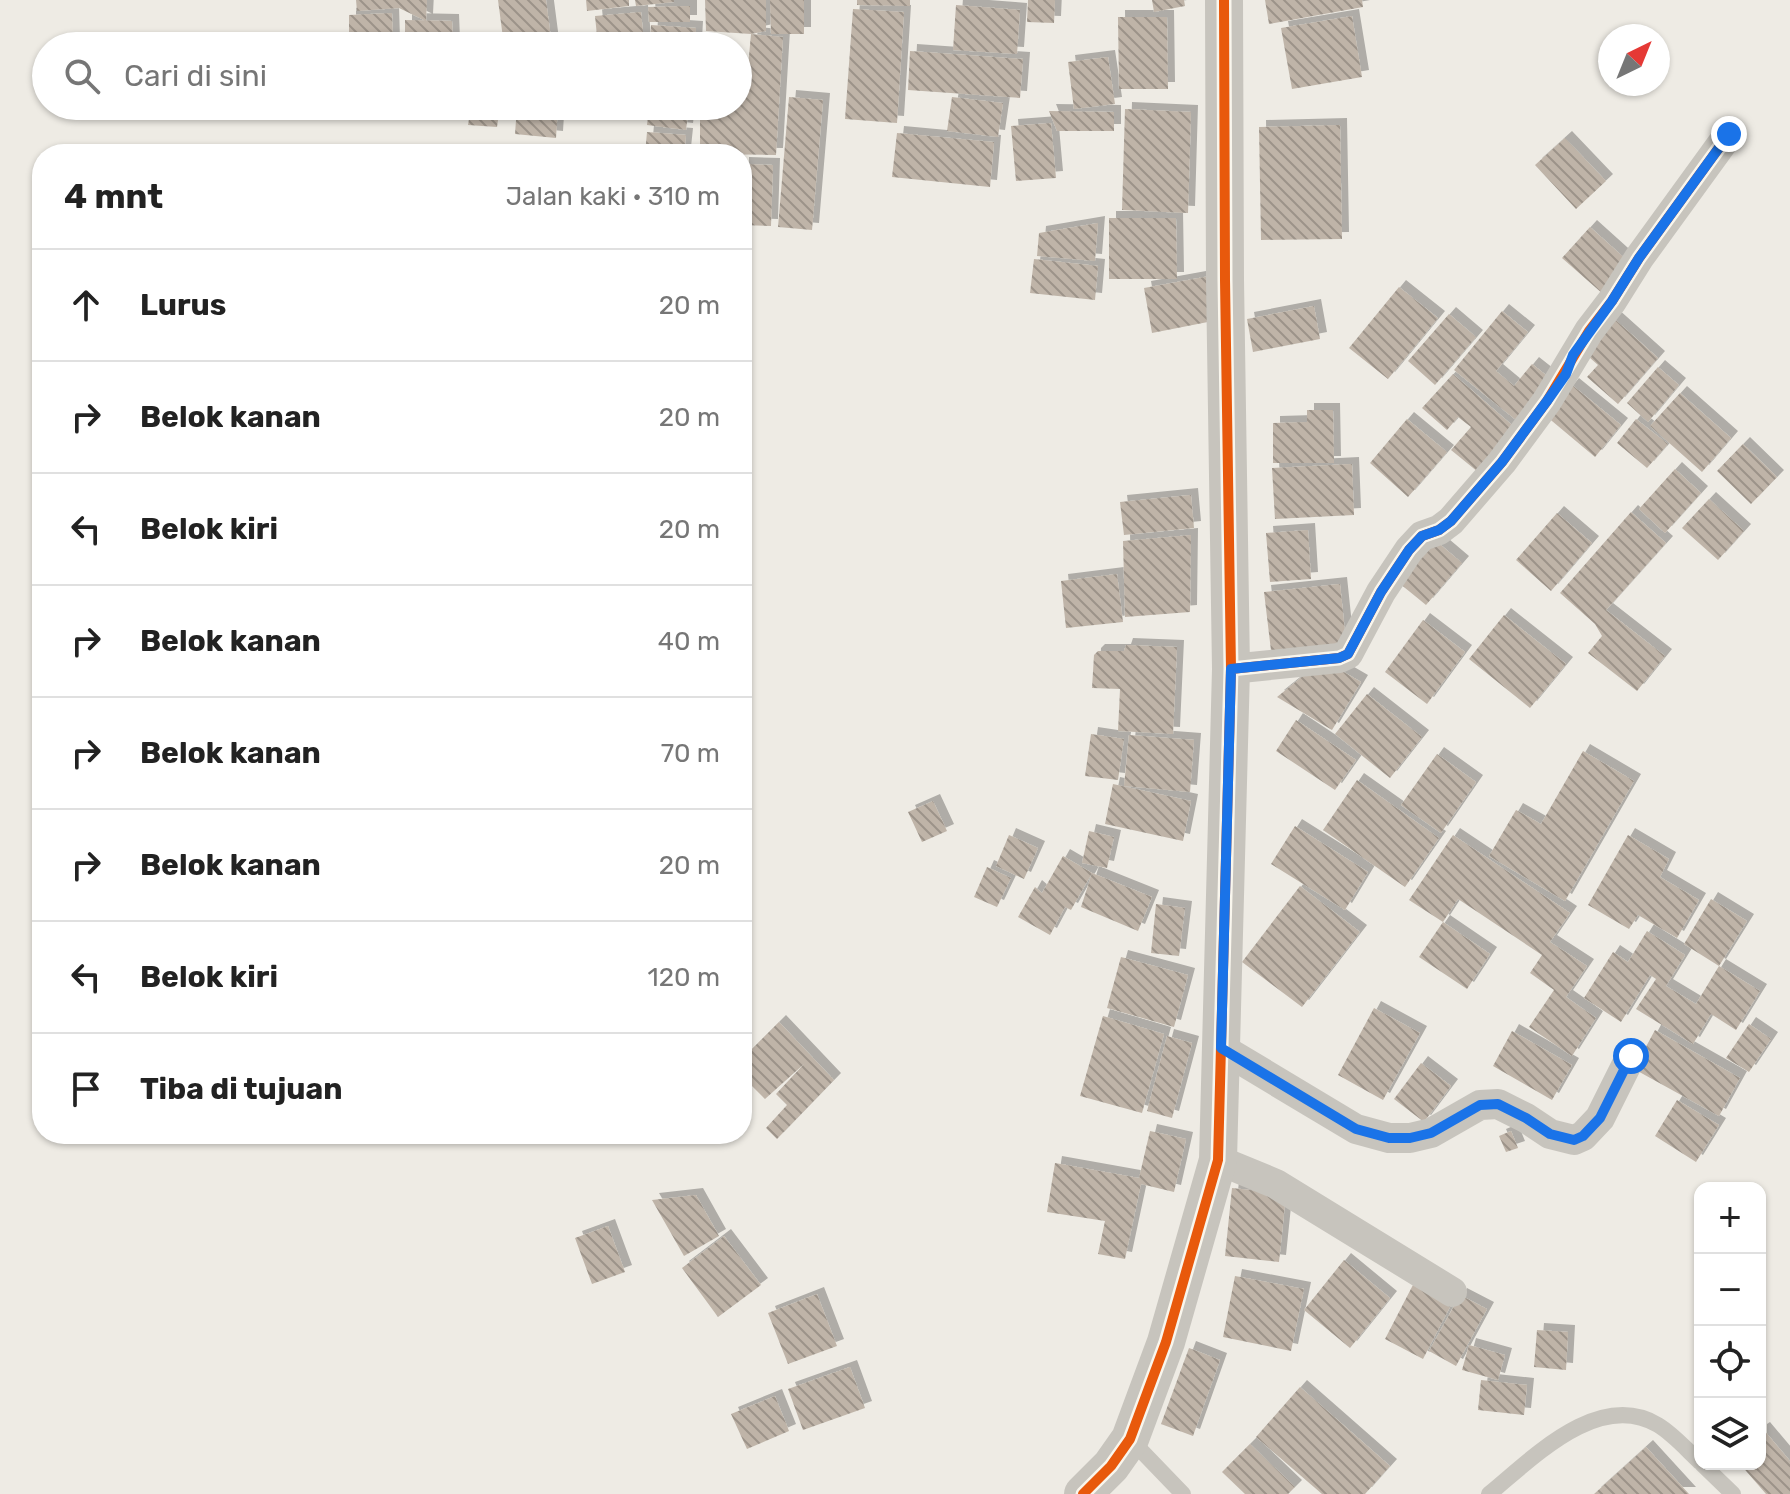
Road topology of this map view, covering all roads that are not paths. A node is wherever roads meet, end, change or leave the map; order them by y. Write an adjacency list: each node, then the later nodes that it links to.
1 (1224, 0): 3 (street)
2 (1729, 134): 3 (street)
3 (1231, 669): 4 (street)
4 (1221, 1048): 5 (street); 6 (street)
5 (1631, 1056)
6 (1218, 1160): 7 (street); 8 (street)
7 (1452, 1292)
8 (1130, 1439): 11 (street); 12 (lane)
9 (1694, 1457): 13 (lane)
10 (1708, 1470): 14 (lane)
11 (1083, 1494)
12 (1183, 1494)
13 (1489, 1494)
14 (1733, 1494)

